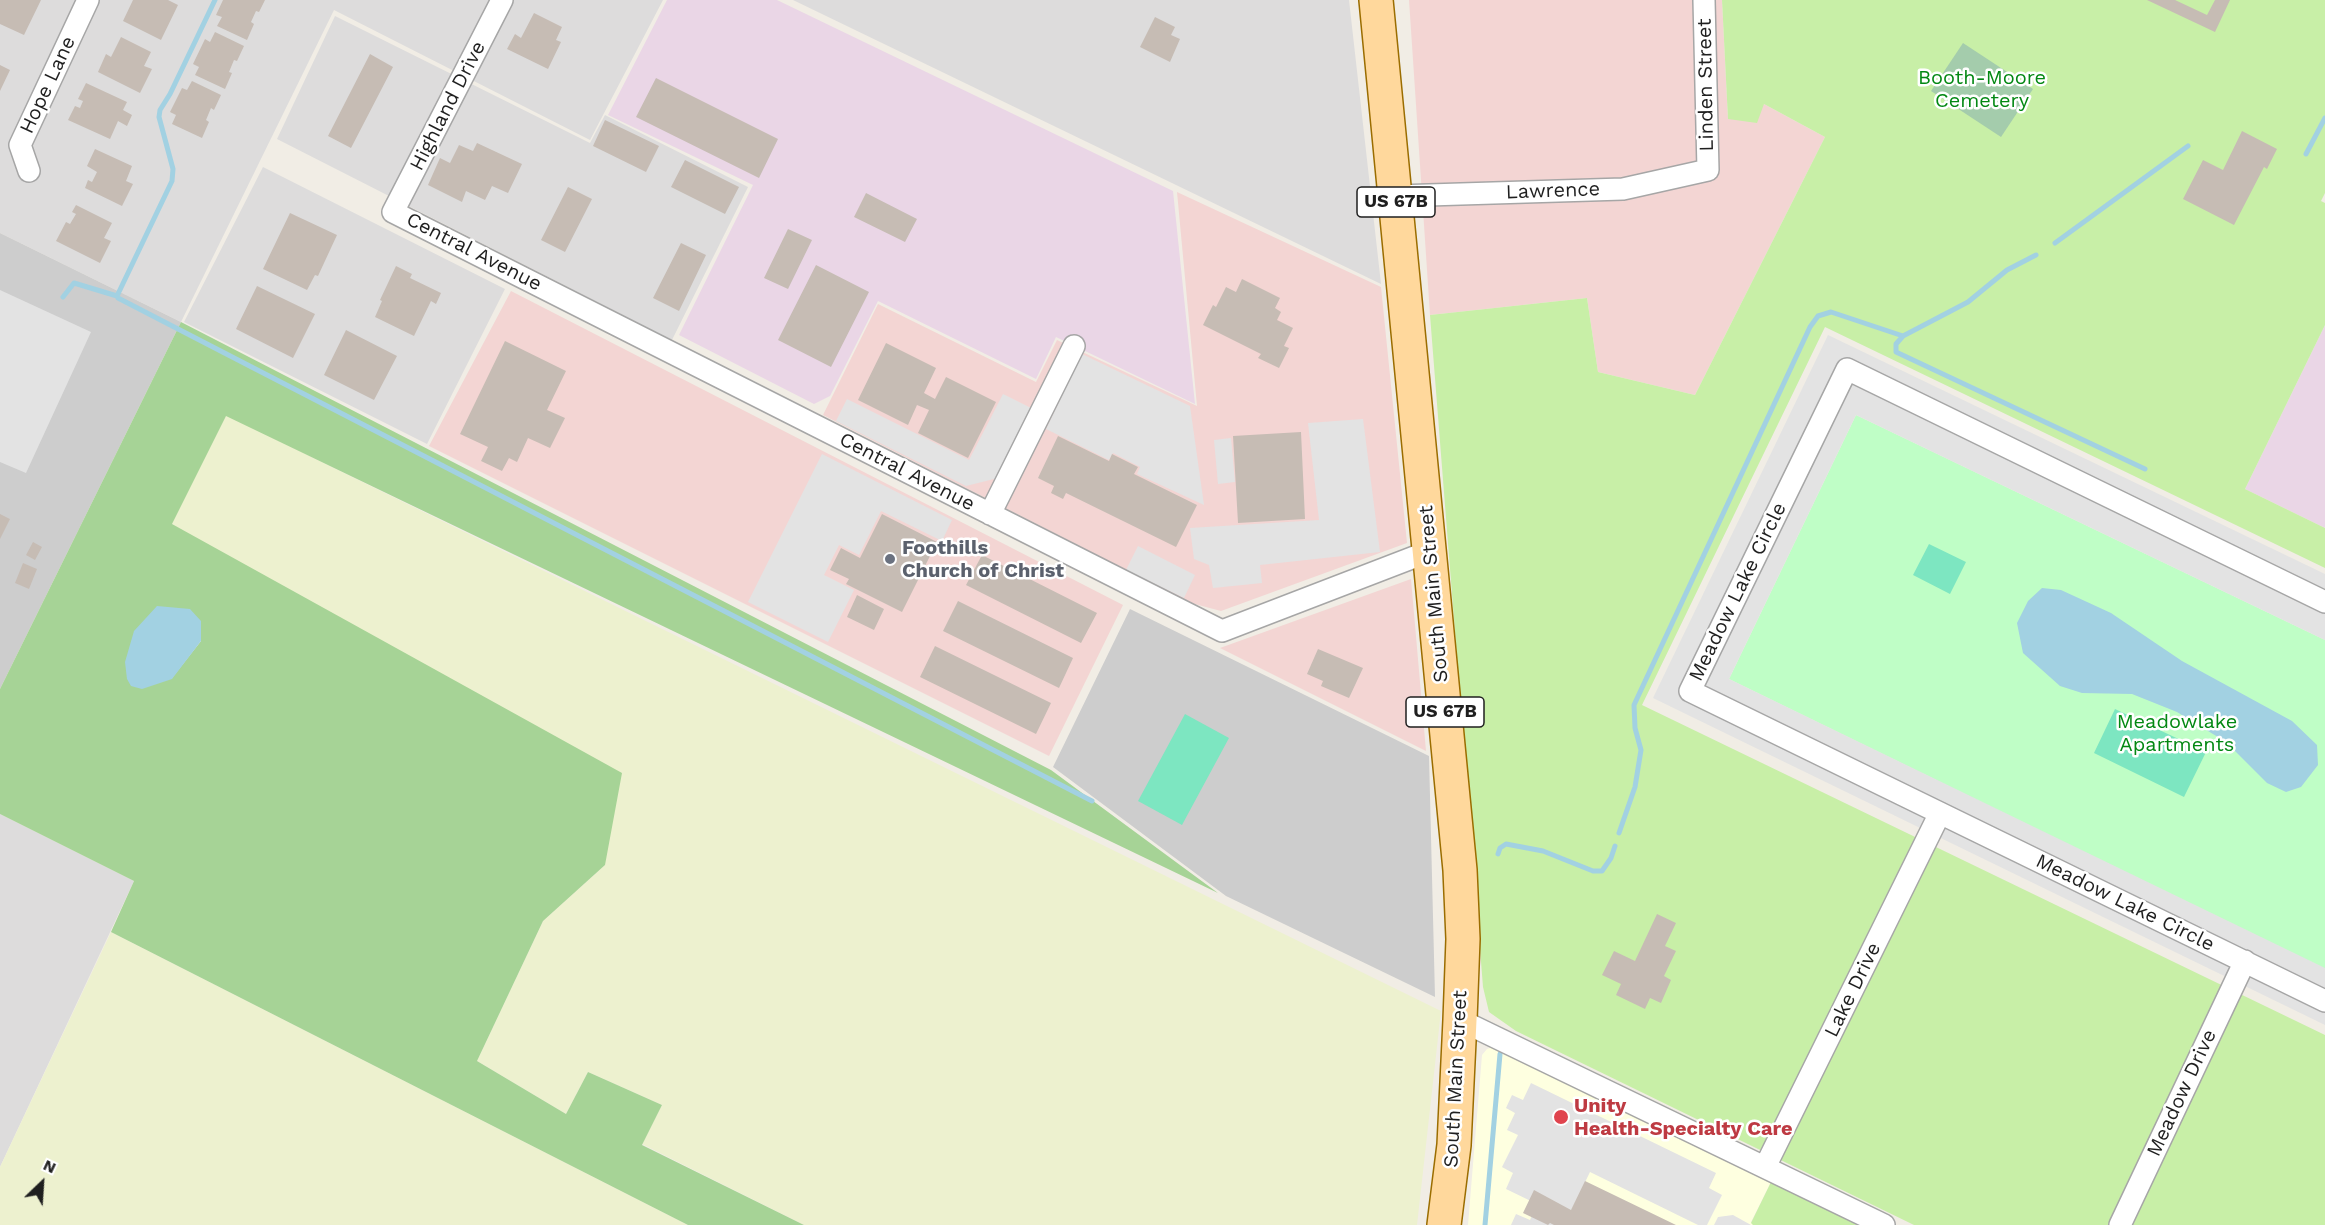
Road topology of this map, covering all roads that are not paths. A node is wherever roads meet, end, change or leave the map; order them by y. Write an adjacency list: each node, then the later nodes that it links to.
1 (88, 0): 6 (street, Hope Lane)
2 (502, 0): 8 (street, Highland Drive)
3 (1376, 0): 7 (main road, South Main Street / US 67B)
4 (1704, 0): 5 (street, Linden Street)
5 (1708, 170): 7 (street, Lawrence)
6 (29, 171)
7 (1396, 196): 11 (main road, South Main Street / US 67B)
8 (393, 212): 10 (street, Central Avenue)
9 (1074, 346): 10 (street)
10 (990, 514): 11 (street, Central Avenue)
11 (1430, 551): 16 (main road, South Main Street / US 67B)
12 (2325, 602): 13 (street, Meadow Lake Circle)
13 (1940, 813): 14 (street, Meadow Lake Circle); 17 (street, Lake Drive)
14 (2245, 961): 15 (street, Meadow Lake Circle); 20 (street, Meadow Drive)
15 (2325, 1001)
16 (1460, 1020): 17 (street); 18 (main road, South Main Street / US 67B)
17 (1765, 1167): 19 (street)
18 (1444, 1225)
19 (1884, 1225)
20 (2120, 1225)

